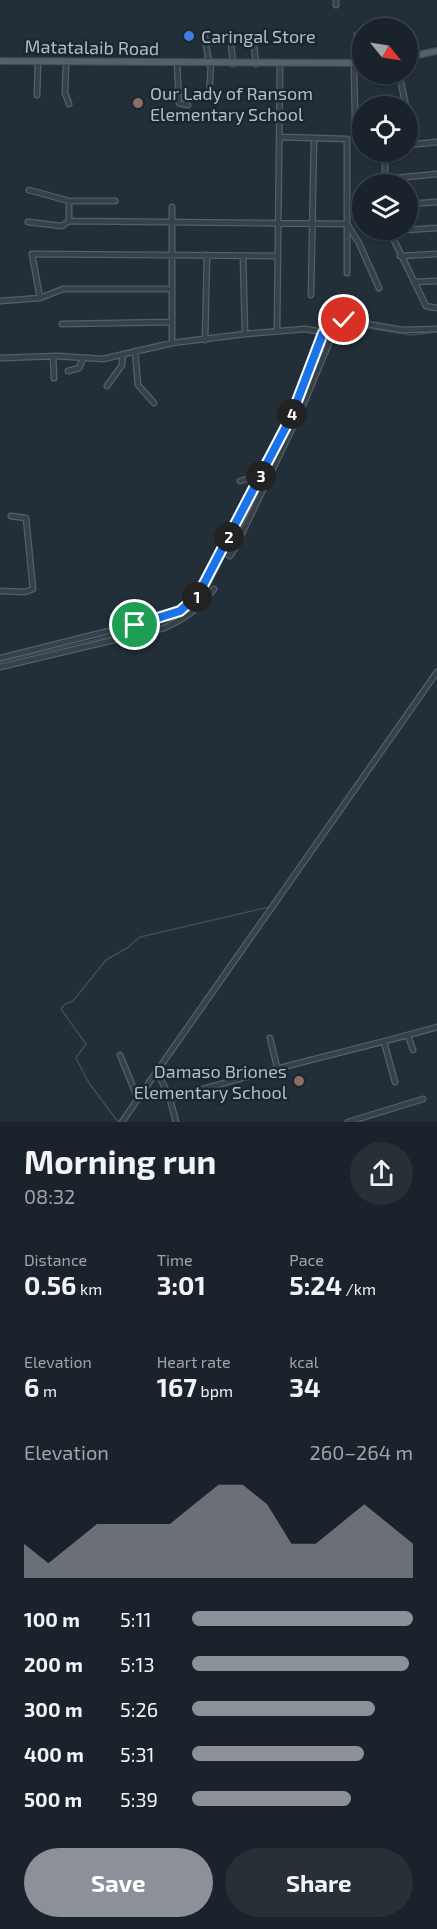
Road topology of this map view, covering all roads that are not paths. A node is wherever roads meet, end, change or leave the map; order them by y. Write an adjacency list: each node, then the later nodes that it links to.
1 (205, 37): 10 (street)
2 (231, 43): 11 (street)
3 (254, 46): 12 (street)
4 (437, 51): 5 (main road)
5 (418, 55)
6 (0, 61): 7 (main road, Matatalaib Road)
7 (39, 61): 8 (main road, Matatalaib Road); 15 (street)
8 (66, 62): 9 (main road, Matatalaib Road); 17 (street)
9 (177, 63): 10 (main road, Matatalaib Road); 18 (street)
10 (210, 64): 11 (main road, Matatalaib Road); 16 (street)
11 (233, 64): 12 (main road, Matatalaib Road)
12 (256, 64): 13 (main road, Matatalaib Road)
13 (280, 64): 14 (main road, Matatalaib Road); 19 (street)
14 (352, 64)
15 (37, 95)
16 (208, 98)
17 (69, 104)
18 (188, 105)
19 (279, 137): 20 (street); 34 (street)
20 (314, 138): 35 (street); 36 (street)
21 (437, 142): 22 (street)
22 (418, 144)
23 (437, 174): 24 (street)
24 (418, 177)
25 (29, 190): 26 (street)
26 (69, 201): 27 (street); 31 (street)
27 (115, 201)
28 (437, 202): 29 (street)
29 (418, 203)
30 (172, 207): 33 (street)
31 (68, 221): 32 (street); 33 (street)
32 (28, 222)
33 (173, 222): 34 (street); 42 (street)
34 (278, 222): 35 (street); 44 (street)
35 (313, 224): 36 (street); 51 (street)
36 (347, 224): 46 (street); 49 (street)
37 (437, 228): 38 (street)
38 (418, 229)
39 (393, 240): 45 (street)
40 (437, 254): 45 (street)
41 (207, 255): 42 (street); 43 (street); 62 (street)
42 (171, 256): 50 (street); 52 (street)
43 (243, 256): 44 (street); 60 (street)
44 (278, 256): 58 (street)
45 (400, 256): 48 (street)
46 (346, 273)
47 (437, 281): 48 (street)
48 (414, 282): 54 (street)
49 (379, 288)
50 (172, 289): 52 (street); 55 (street)
51 (311, 295)
52 (40, 298): 53 (street)
53 (0, 301)
54 (437, 308)
55 (172, 322): 56 (street); 63 (street)
56 (62, 324)
57 (437, 329): 59 (street)
58 (277, 330): 59 (street); 60 (street)
59 (324, 332): 73 (street)
60 (245, 334): 62 (street)
61 (332, 336): 76 (street)
62 (205, 340): 63 (street)
63 (172, 343): 64 (street)
64 (135, 351): 65 (street); 72 (street)
65 (123, 354): 68 (street); 71 (street)
66 (53, 356): 67 (street); 68 (street); 70 (street)
67 (0, 358)
68 (83, 359): 69 (street)
69 (68, 371)
70 (54, 378)
71 (107, 386)
72 (154, 404)
73 (259, 480): 74 (street); 76 (street)
74 (240, 481)
75 (11, 516): 78 (street)
76 (222, 551): 79 (street)
77 (214, 589): 81 (street)
78 (0, 591)
79 (144, 623): 80 (street); 81 (street)
80 (130, 626): 82 (street); 84 (street)
81 (146, 633): 82 (street)
82 (132, 637): 83 (street); 85 (street)
83 (134, 645)
84 (0, 658)
85 (0, 667)
86 (437, 672): 94 (street)
87 (437, 1027): 88 (street)
88 (408, 1035): 90 (street); 91 (street)
89 (270, 1038): 93 (street)
90 (384, 1042): 93 (street); 95 (street)
91 (413, 1050)
92 (120, 1055): 96 (street)
93 (277, 1067): 97 (street)
94 (157, 1071): 96 (street); 97 (street)
95 (395, 1082)
96 (138, 1099): 99 (street)
97 (170, 1099): 100 (street)
98 (423, 1099): 101 (street)
99 (122, 1122)
100 (176, 1122)
101 (348, 1122)

